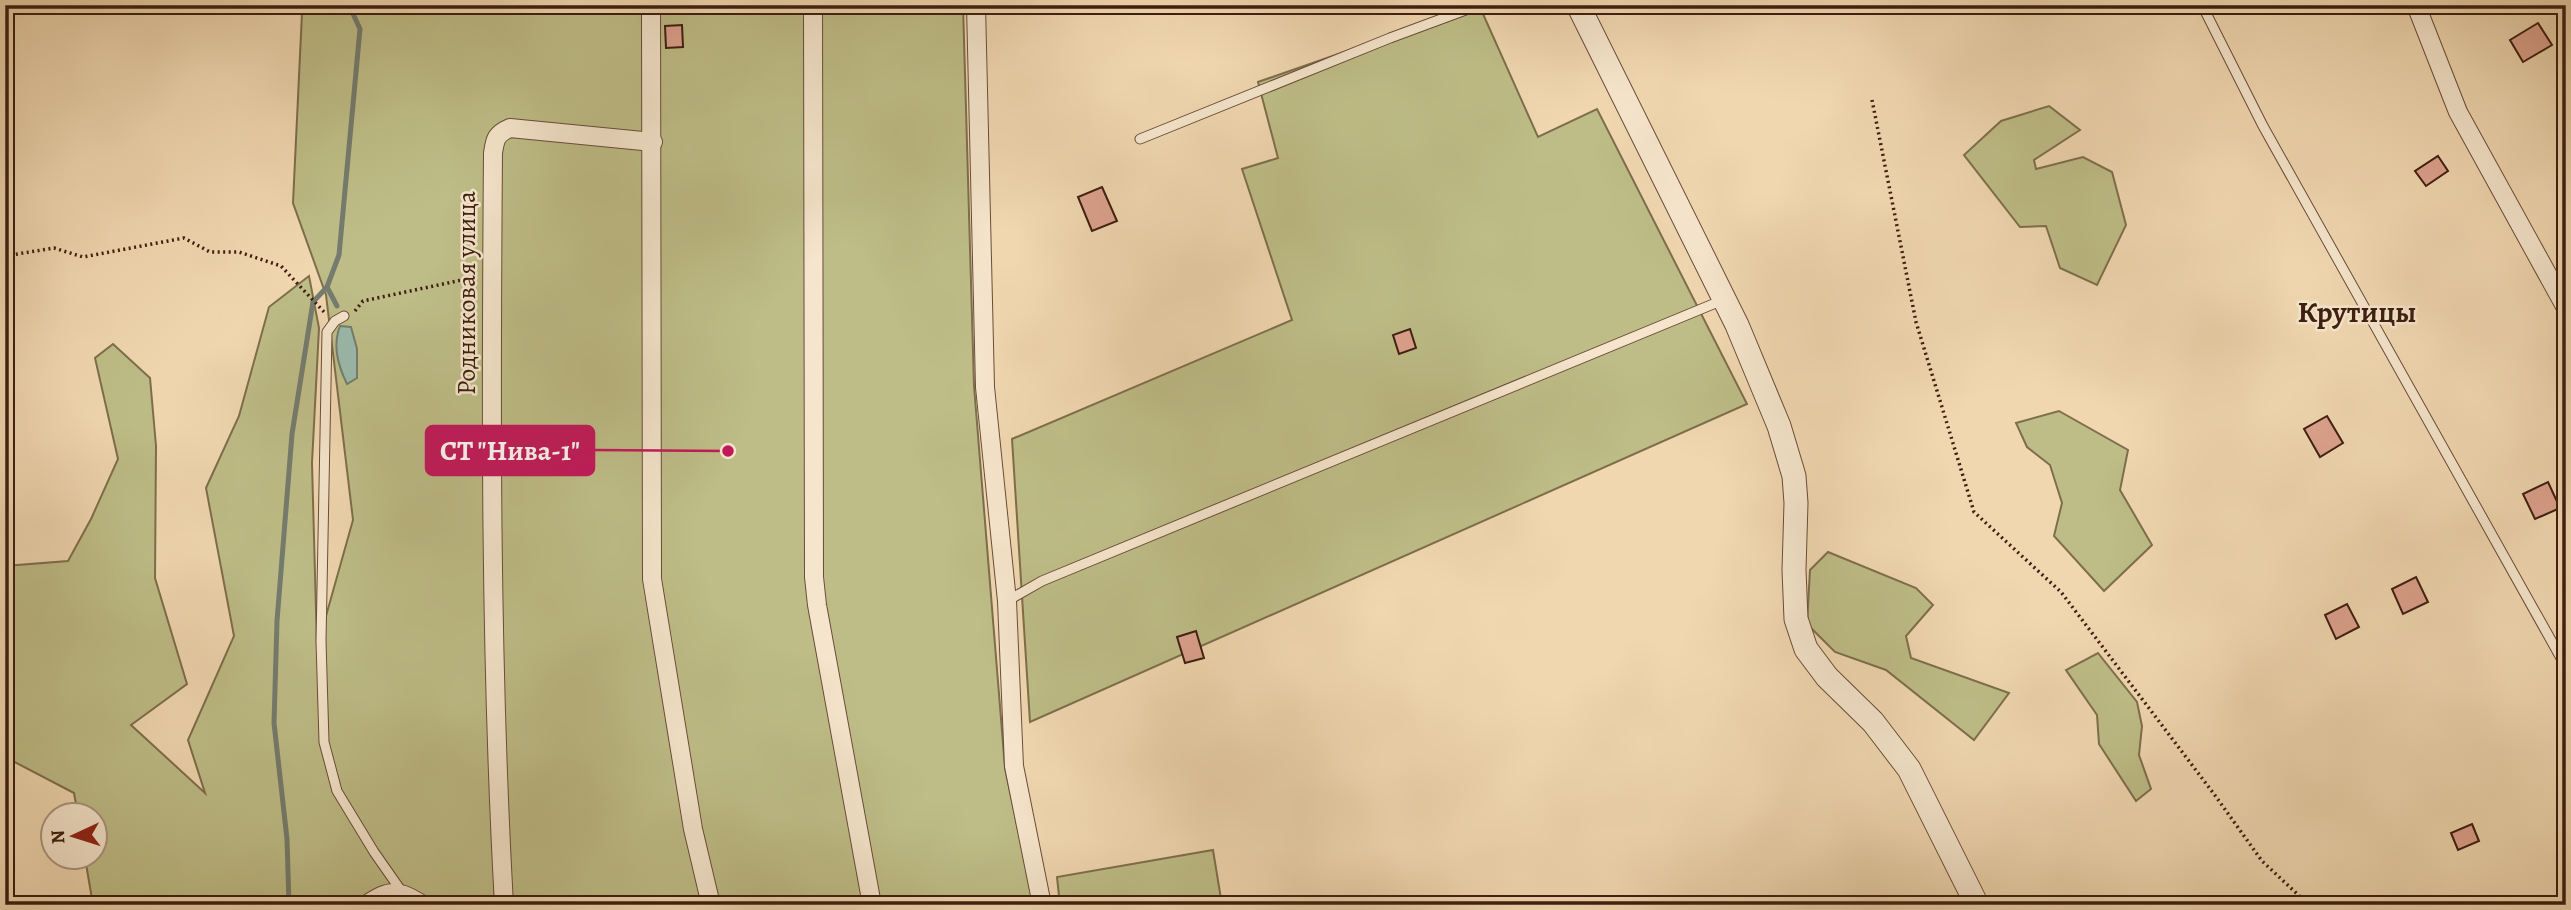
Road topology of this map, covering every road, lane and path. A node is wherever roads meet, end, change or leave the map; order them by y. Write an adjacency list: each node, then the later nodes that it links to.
1 (651, 5): 10 (street)
2 (813, 5): 25 (street)
3 (976, 5): 18 (street)
4 (1479, 5): 9 (lane)
5 (1578, 5): 13 (street)
6 (2202, 5): 19 (lane)
7 (2416, 5): 15 (street)
8 (1872, 100): 28 (path)
9 (1140, 139)
10 (653, 142): 23 (street, Родниковая улица); 24 (street)
11 (5, 256): 16 (path)
12 (470, 277): 14 (path)
13 (1725, 299): 18 (lane); 27 (street)
14 (363, 300)
15 (2566, 308)
16 (321, 309)
17 (344, 316): 20 (lane)
18 (1006, 601): 26 (street)
19 (2566, 667)
20 (402, 892): 21 (street); 22 (street)
21 (366, 905)
22 (423, 905)
23 (504, 905)
24 (711, 905)
25 (872, 905)
26 (1042, 905)
27 (1977, 905)
28 (2309, 905)

